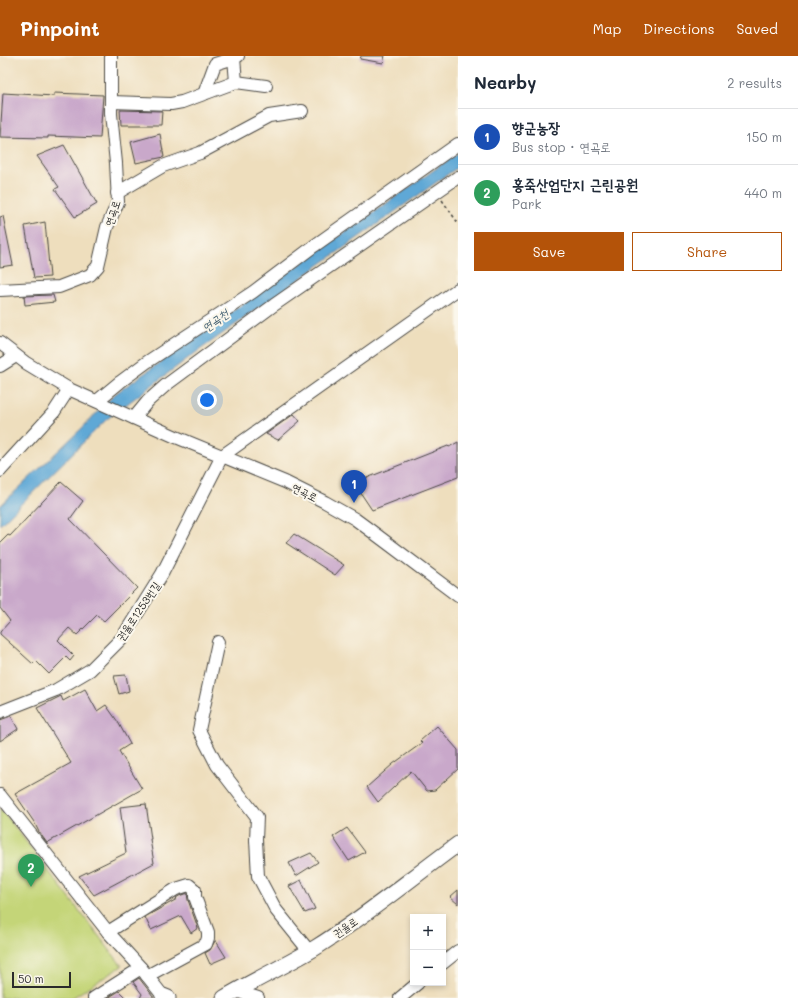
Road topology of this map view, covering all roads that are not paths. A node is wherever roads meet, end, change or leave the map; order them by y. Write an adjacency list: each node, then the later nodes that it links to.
1 (111, 56): 6 (street, 연곡로)
2 (236, 57): 3 (street); 5 (street)
3 (236, 82): 4 (street); 5 (street)
4 (266, 86)
5 (204, 94): 6 (street)
6 (111, 102): 10 (street, 연곡로)
7 (302, 111): 10 (street)
8 (458, 144): 17 (street)
9 (458, 177): 18 (street)
10 (117, 193): 12 (street, 연곡로)
11 (458, 289): 19 (street)
12 (0, 290)
13 (0, 343): 14 (street)
14 (16, 356): 15 (street); 16 (street)
15 (0, 366)
16 (69, 389): 17 (street); 20 (street)
17 (98, 401): 18 (street, 연곡로)
18 (134, 418): 19 (street, 연곡로)
19 (222, 456): 21 (street, 연곡로); 23 (street, 권율로1253번길)
20 (0, 471)
21 (458, 596)
22 (218, 642): 27 (street)
23 (0, 712)
24 (0, 795): 26 (street)
25 (458, 844): 27 (main road, 권율로)
26 (108, 932): 30 (street); 30 (street)
27 (309, 951): 32 (main road, 권율로)
28 (458, 951): 29 (street)
29 (446, 961)
30 (144, 972): 33 (street); 34 (street)
31 (414, 986): 36 (street)
32 (230, 994): 35 (street)
33 (165, 997)
34 (94, 998)
35 (258, 998)
36 (400, 998)

